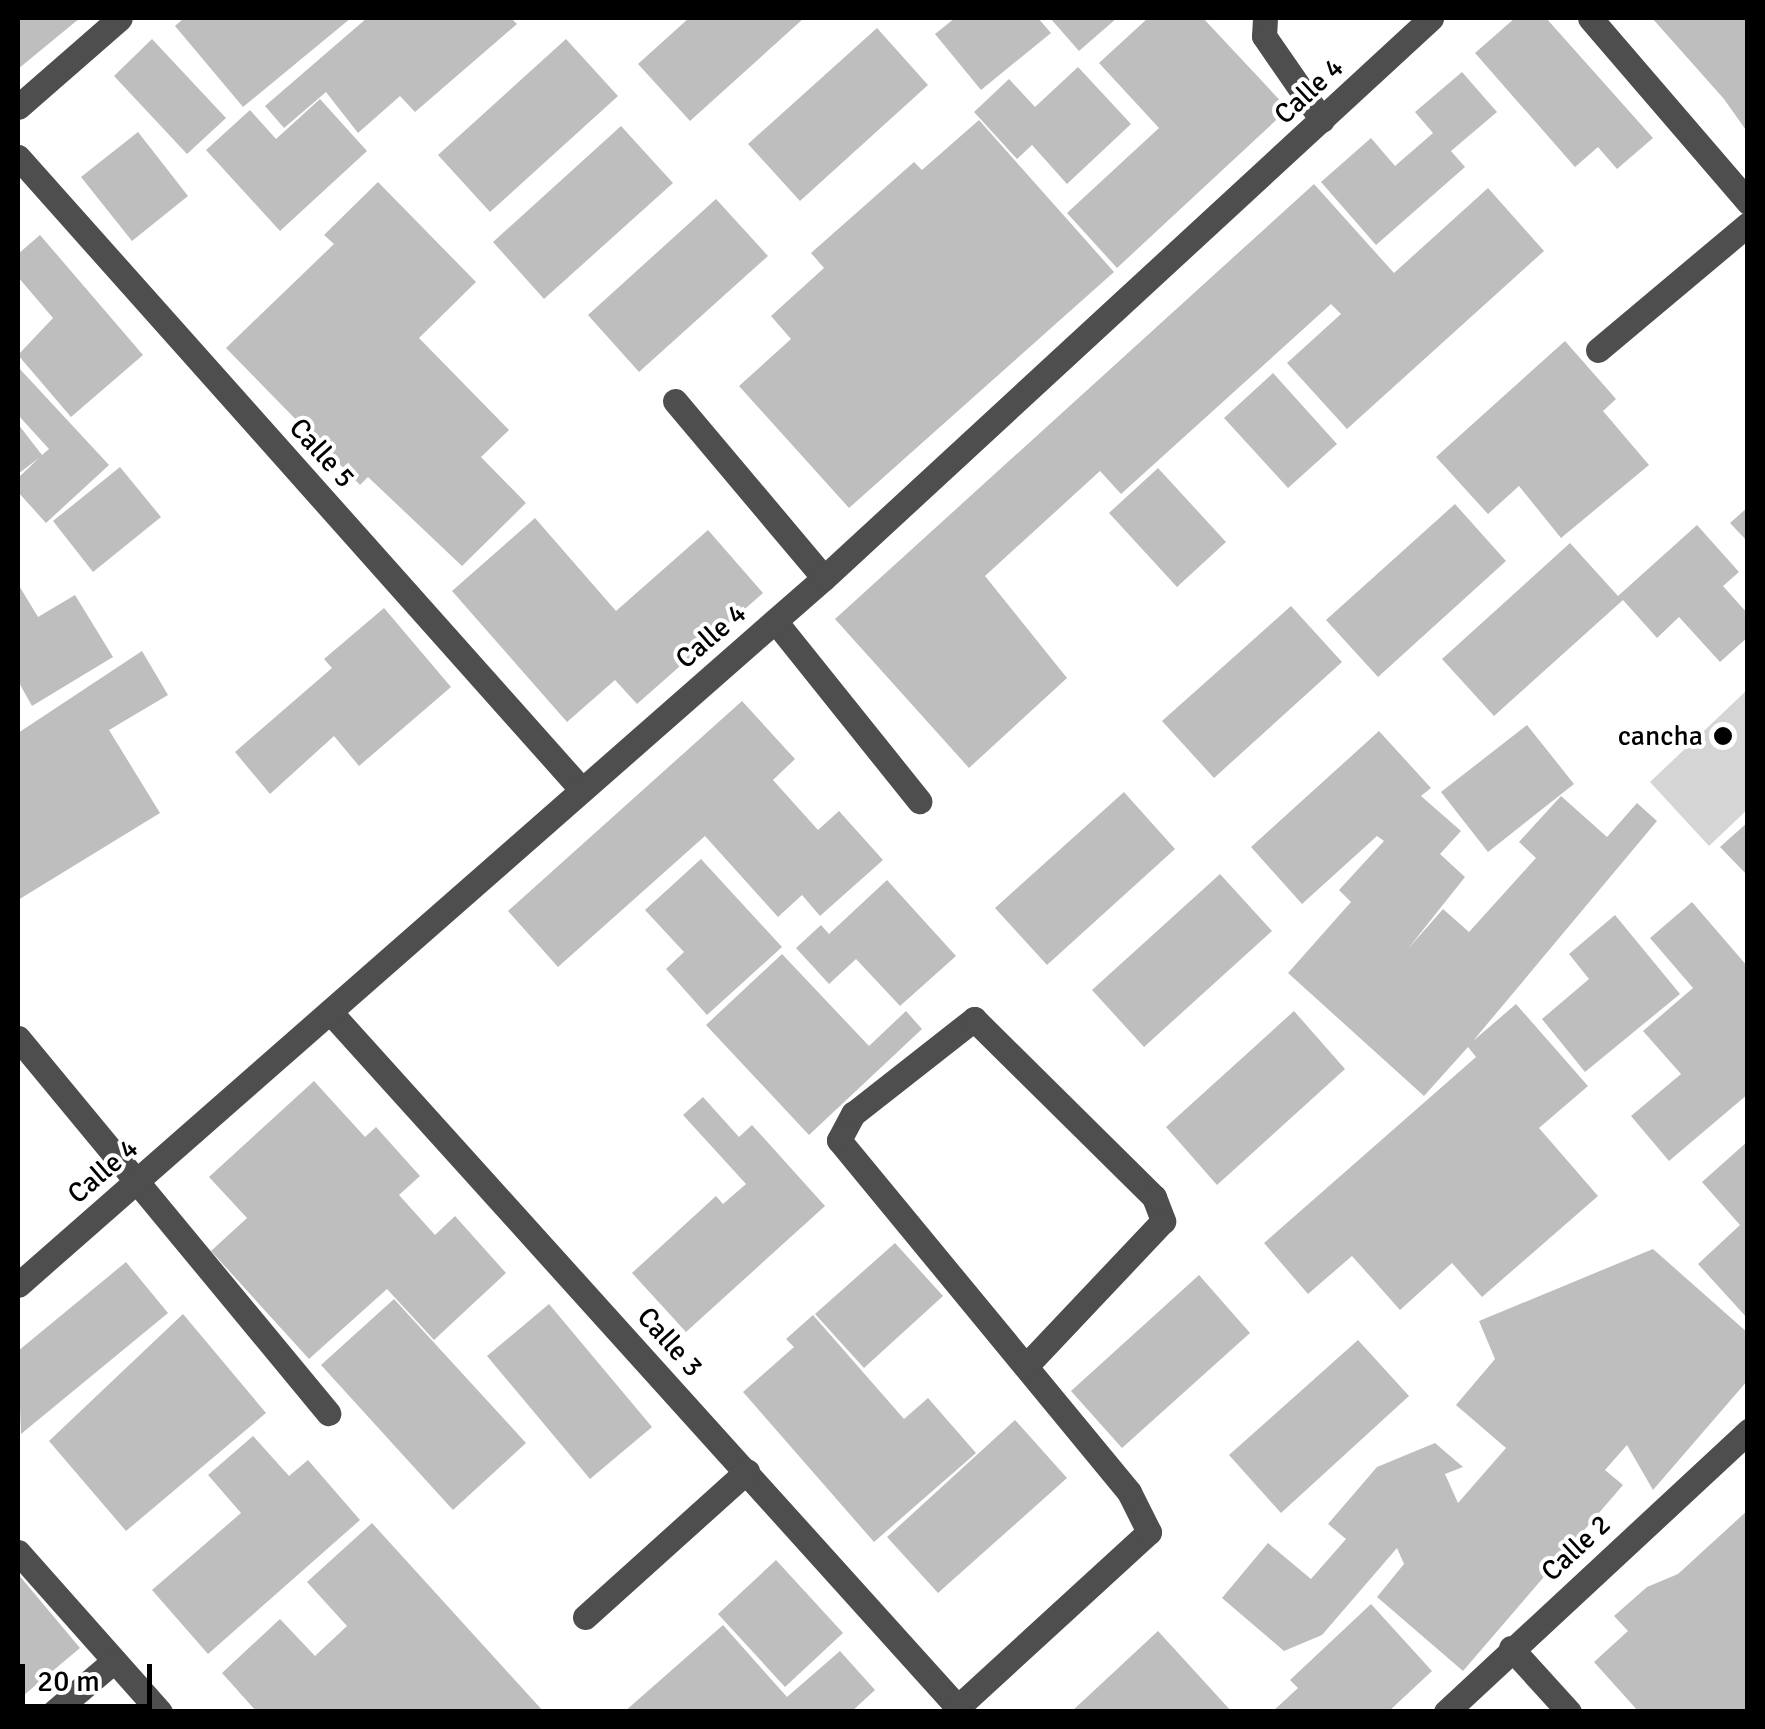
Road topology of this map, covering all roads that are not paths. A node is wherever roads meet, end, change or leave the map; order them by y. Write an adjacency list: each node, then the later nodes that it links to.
1 (120, 18): 5 (street)
2 (1265, 18): 6 (street)
3 (1431, 18): 6 (street, Calle 4)
4 (1590, 18): 8 (street)
5 (18, 107)
6 (1322, 120): 12 (street, Calle 4)
7 (18, 157): 14 (street, Calle 5)
8 (1748, 202)
9 (1748, 224): 10 (street)
10 (1598, 350)
11 (676, 401): 12 (street)
12 (824, 578): 13 (street, Calle 4)
13 (775, 621): 14 (street, Calle 4); 15 (street)
14 (581, 789): 16 (street, Calle 4)
15 (919, 801)
16 (332, 1014): 18 (street, Calle 4); 23 (street, Calle 3)
17 (18, 1038): 18 (street)
18 (136, 1182): 19 (street, Calle 4); 21 (street)
19 (18, 1285)
20 (1026, 1366): 20 (street); 28 (street)
21 (328, 1414)
22 (1748, 1430): 26 (street, Calle 2)
23 (746, 1472): 25 (street); 28 (street, Calle 3)
24 (18, 1552): 27 (street)
25 (585, 1618)
26 (1511, 1648): 31 (street, Calle 2); 32 (street)
27 (114, 1661): 29 (street); 30 (street)
28 (960, 1709)
29 (54, 1712)
30 (160, 1712)
31 (1446, 1712)
32 (1569, 1712)

